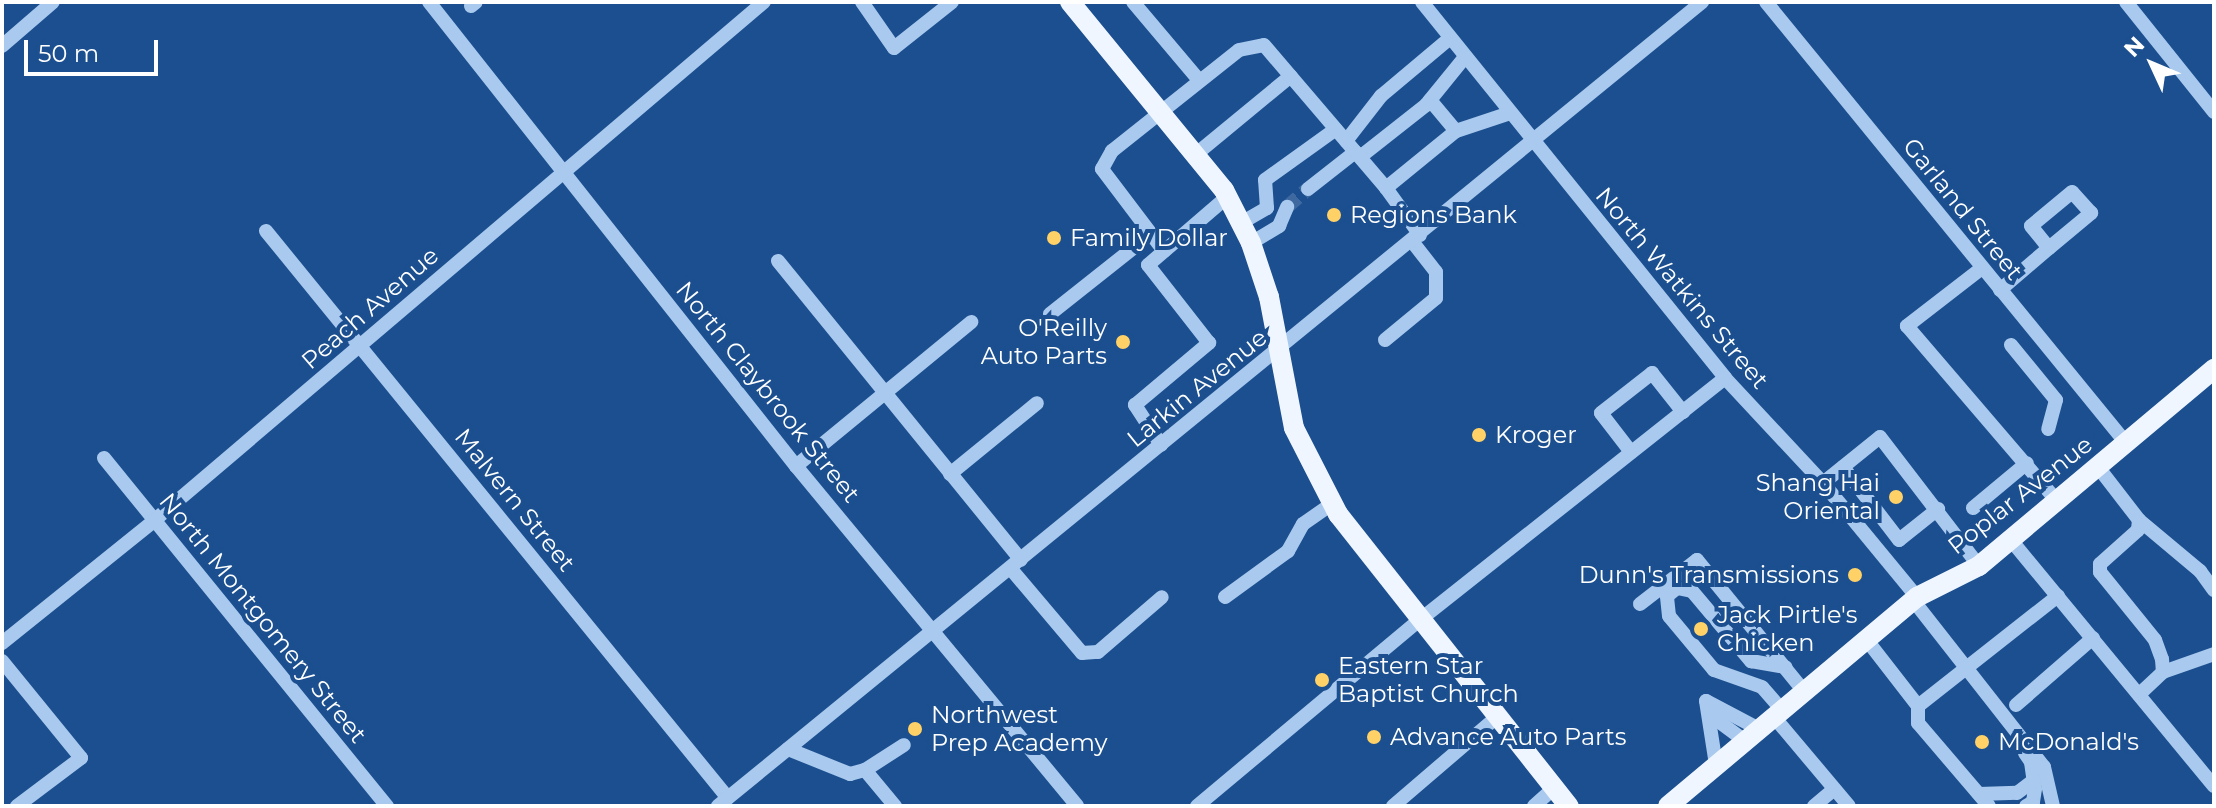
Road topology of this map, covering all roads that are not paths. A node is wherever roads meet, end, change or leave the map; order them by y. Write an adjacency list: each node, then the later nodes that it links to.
1 (53, 2): 13 (street)
2 (429, 2): 26 (street, North Claybrook Street)
3 (764, 2): 26 (street, Peach Avenue)
4 (862, 2): 5 (street)
5 (952, 2)
6 (1070, 2): 18 (main road)
7 (1133, 2): 16 (street)
8 (1422, 2): 12 (street, North Watkins Street)
9 (1702, 2): 23 (street, Larkin Avenue)
10 (1766, 2): 39 (street, Garland Street)
11 (2126, 2): 19 (street)
12 (1450, 38): 14 (street, North Watkins Street); 24 (street)
13 (2, 46)
14 (1465, 57): 17 (street); 20 (street, North Watkins Street)
15 (1291, 76): 16 (street); 21 (street); 25 (street)
16 (1199, 80): 18 (street)
17 (1430, 100): 22 (street); 24 (street)
18 (1159, 111): 25 (main road); 33 (street)
19 (2214, 112)
20 (1510, 113): 22 (street); 23 (street, North Watkins Street)
21 (1336, 129): 24 (street); 31 (street)
22 (1456, 131): 27 (street)
23 (1533, 142): 34 (street, Larkin Avenue); 49 (street, North Watkins Street)
24 (1354, 150): 27 (street); 28 (street)
25 (1195, 155): 29 (main road)
26 (564, 170): 45 (street, Peach Avenue); 60 (street, North Claybrook Street)
27 (1386, 188): 34 (street)
28 (1308, 189)
29 (1227, 197): 31 (main road); 37 (street)
30 (1287, 207): 35 (street)
31 (1241, 223): 35 (main road)
32 (266, 231): 45 (street, Malvern Street)
33 (1151, 234): 37 (street); 41 (street)
34 (1416, 238): 43 (street); 46 (street, Larkin Avenue)
35 (1251, 243): 46 (main road)
36 (2049, 248): 40 (street)
37 (1164, 251): 56 (street)
38 (778, 261): 51 (street)
39 (1982, 268): 40 (street, Garland Street); 59 (street)
40 (2000, 290): 48 (street, Garland Street)
41 (1050, 314)
42 (971, 322): 51 (street)
43 (1385, 340)
44 (2011, 345): 50 (street)
45 (361, 346): 69 (street, Peach Avenue); 106 (street, Malvern Street)
46 (1280, 349): 56 (street, Larkin Avenue); 66 (main road)
47 (2214, 369): 55 (main road, Poplar Avenue)
48 (2068, 374): 50 (street); 55 (street, Garland Street)
49 (1725, 378): 53 (street); 64 (street, North Watkins Street)
50 (2048, 390): 54 (street)
51 (884, 394): 60 (street); 63 (street)
52 (1037, 403): 63 (street)
53 (1683, 412): 57 (street); 57 (street)
54 (2048, 429)
55 (2126, 443): 62 (main road, Poplar Avenue)
56 (1161, 445): 72 (street, Larkin Avenue)
57 (1631, 452): 80 (street)
58 (104, 458): 69 (street, North Montgomery Street)
59 (2027, 463): 65 (street); 67 (street)
60 (796, 466): 81 (street, North Claybrook Street)
61 (1843, 467): 64 (street); 68 (street); 68 (street)
62 (2098, 467): 65 (main road, Poplar Avenue); 70 (street)
63 (950, 474): 72 (street)
64 (1823, 483): 78 (street, North Watkins Street)
65 (2057, 501): 71 (main road, Poplar Avenue)
66 (1332, 504): 77 (street); 80 (main road)
67 (1973, 508)
68 (1938, 509): 73 (street)
69 (156, 519): 84 (street, Peach Avenue); 108 (street, North Montgomery Street)
70 (2139, 520): 74 (street); 89 (street)
71 (2011, 540): 73 (main road, Poplar Avenue); 75 (street)
72 (1016, 564): 76 (street); 81 (street, Larkin Avenue)
73 (1979, 566): 78 (main road, Poplar Avenue)
74 (2214, 590)
75 (2058, 596): 82 (street); 88 (street)
76 (1162, 597)
77 (1225, 597)
78 (1915, 598): 83 (main road, Poplar Avenue); 88 (street, North Watkins Street)
79 (1640, 604): 87 (street)
80 (1421, 619): 95 (main road); 111 (street)
81 (936, 632): 98 (street, Larkin Avenue); 110 (street, North Claybrook Street)
82 (2093, 638): 92 (street); 93 (street)
83 (1866, 639): 91 (main road, Poplar Avenue); 94 (street)
84 (2, 643)
85 (2214, 654): 89 (street)
86 (2, 661): 107 (street)
87 (1785, 667): 91 (street); 96 (street)
88 (1965, 669): 90 (street, North Watkins Street); 94 (street)
89 (2163, 672): 92 (street)
90 (1976, 682): 101 (street); 119 (street)
91 (1804, 691): 96 (main road, Poplar Avenue)
92 (2139, 694): 102 (street)
93 (2016, 705)
94 (1918, 706): 105 (street)
95 (1498, 716): 103 (main road); 112 (street)
96 (1765, 724): 99 (main road, Poplar Avenue); 99 (street); 104 (street)
97 (904, 745): 100 (street)
98 (788, 749): 100 (street); 106 (street, Larkin Avenue)
99 (1716, 765): 115 (main road, Poplar Avenue)
100 (865, 770): 109 (street)
101 (2034, 780): 105 (street); 118 (street)
102 (2214, 786)
103 (1554, 788): 113 (street); 114 (main road)
104 (1834, 789): 116 (street); 117 (street)
105 (1992, 801)
106 (723, 802)
107 (17, 806)
108 (387, 806)
109 (895, 806)
110 (1077, 806)
111 (1197, 806)
112 (1393, 806)
113 (1534, 806)
114 (1569, 806)
115 (1668, 806)
116 (1814, 806)
117 (1849, 806)
118 (2026, 806)
119 (2053, 806)

